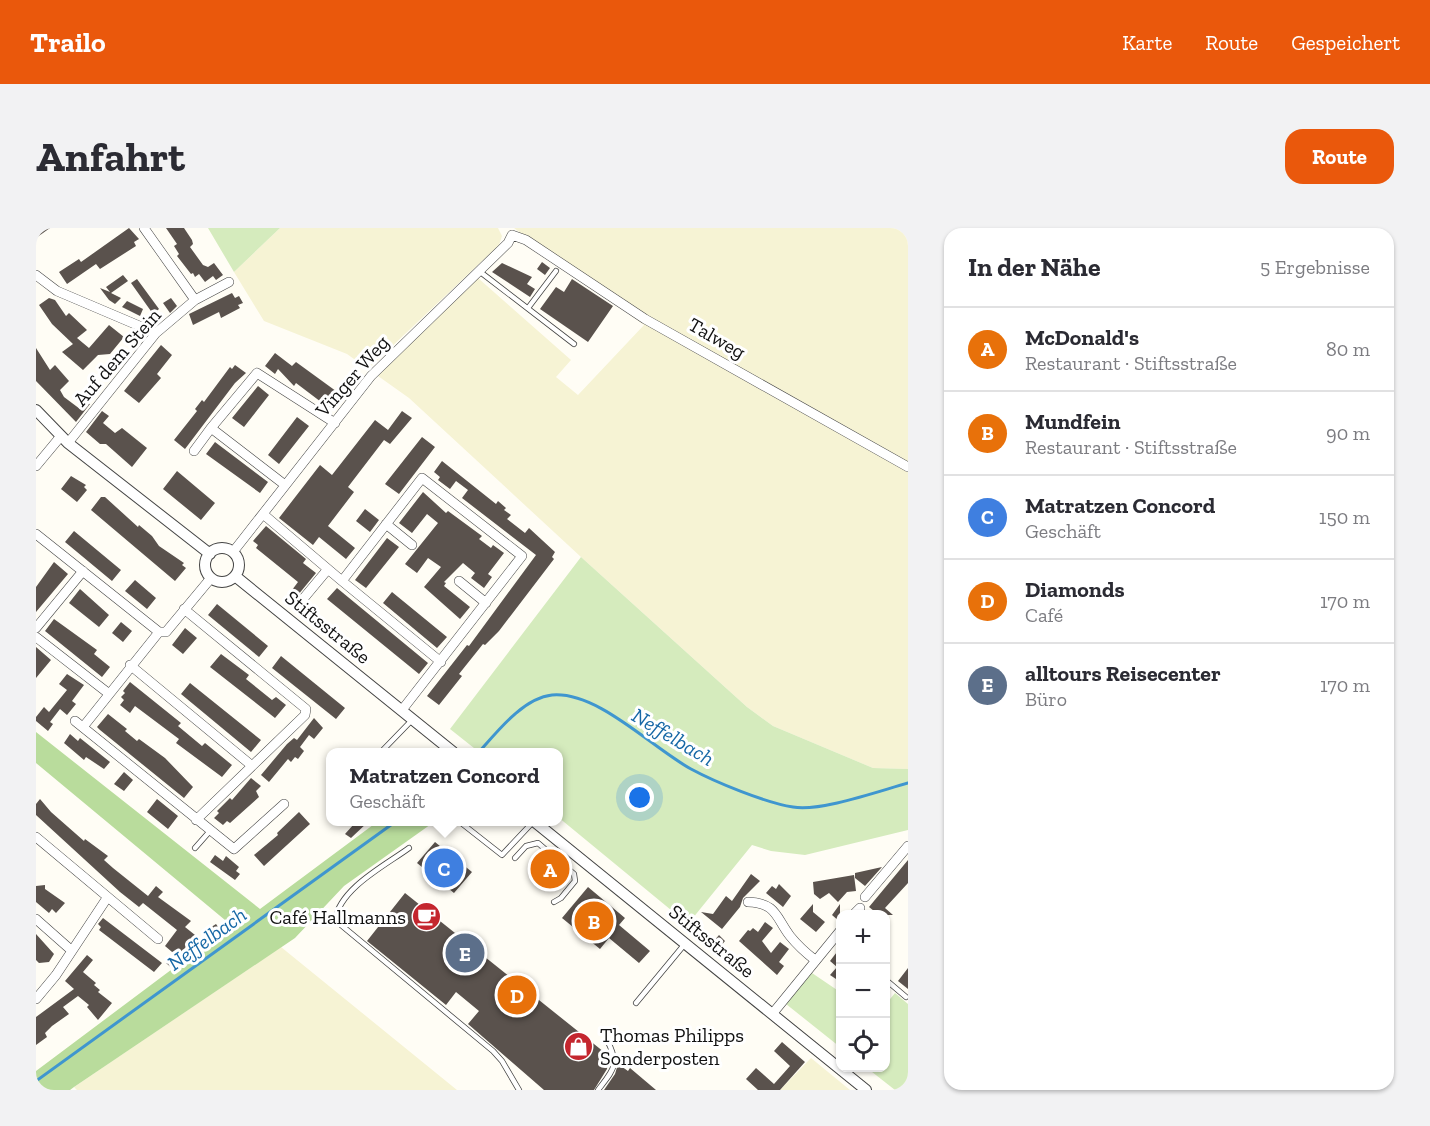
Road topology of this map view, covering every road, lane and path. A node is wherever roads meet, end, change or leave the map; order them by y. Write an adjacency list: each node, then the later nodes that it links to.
1 (144, 228): 7 (street)
2 (509, 232): 3 (street, Vinger Weg); 17 (street, Talweg)
3 (479, 271): 8 (lane); 12 (street, Vinger Weg)
4 (556, 271): 8 (lane)
5 (36, 275): 9 (street)
6 (229, 282): 7 (street, Auf dem Stein)
7 (195, 300): 9 (street, Auf dem Stein)
8 (528, 308): 10 (lane)
9 (156, 333): 14 (street, Auf dem Stein)
10 (574, 344)
11 (36, 410): 14 (street)
12 (334, 423): 13 (street); 18 (street, Vinger Weg)
13 (212, 428): 15 (street); 18 (street)
14 (65, 440): 16 (street, Auf dem Stein); 24 (street)
15 (194, 451)
16 (36, 466)
17 (908, 467)
18 (285, 485): 19 (street, Vinger Weg)
19 (263, 514): 23 (street, Vinger Weg); 25 (street)
20 (386, 524): 22 (street); 29 (street); 32 (street)
21 (36, 534): 26 (street)
22 (412, 545)
23 (233, 552): 24 (street); 27 (street)
24 (210, 554): 28 (street)
25 (328, 569): 29 (street); 31 (street)
26 (83, 571): 34 (street); 35 (street)
27 (235, 576): 28 (street); 40 (street, Stiftsstraße)
28 (212, 578): 33 (street)
29 (342, 580): 37 (street)
30 (459, 581): 32 (street)
31 (303, 599)
32 (486, 603): 37 (street)
33 (184, 609): 35 (street); 44 (street)
34 (36, 628)
35 (159, 632): 38 (street)
36 (36, 638): 39 (street)
37 (441, 662): 40 (street)
38 (130, 665): 39 (street); 44 (street)
39 (108, 693): 46 (street)
40 (402, 710): 41 (street, Stiftsstraße)
41 (413, 719): 42 (lane); 43 (street, Stiftsstraße)
42 (386, 748)
43 (447, 748)
44 (251, 765): 46 (street)
45 (284, 804): 50 (street)
46 (196, 820): 50 (street)
47 (465, 826): 48 (lane)
48 (530, 826)
49 (539, 826): 63 (street, Stiftsstraße)
50 (210, 831): 53 (lane)
51 (36, 837): 57 (street)
52 (908, 846): 56 (street)
53 (195, 848)
54 (409, 848): 72 (lane)
55 (515, 858): 58 (lane)
56 (865, 897)
57 (107, 898): 61 (street); 64 (street)
58 (554, 902)
59 (748, 902): 65 (street)
60 (36, 919): 64 (street)
61 (158, 939)
62 (836, 939): 65 (street)
63 (686, 943): 69 (lane); 70 (street, Stiftsstraße)
64 (71, 950): 68 (street)
65 (815, 960): 70 (street)
66 (890, 984): 67 (lane)
67 (906, 997)
68 (36, 999)
69 (636, 1003)
70 (772, 1012): 74 (street, Stiftsstraße)
71 (607, 1040): 73 (lane)
72 (519, 1090)
73 (598, 1090)
74 (866, 1090)

